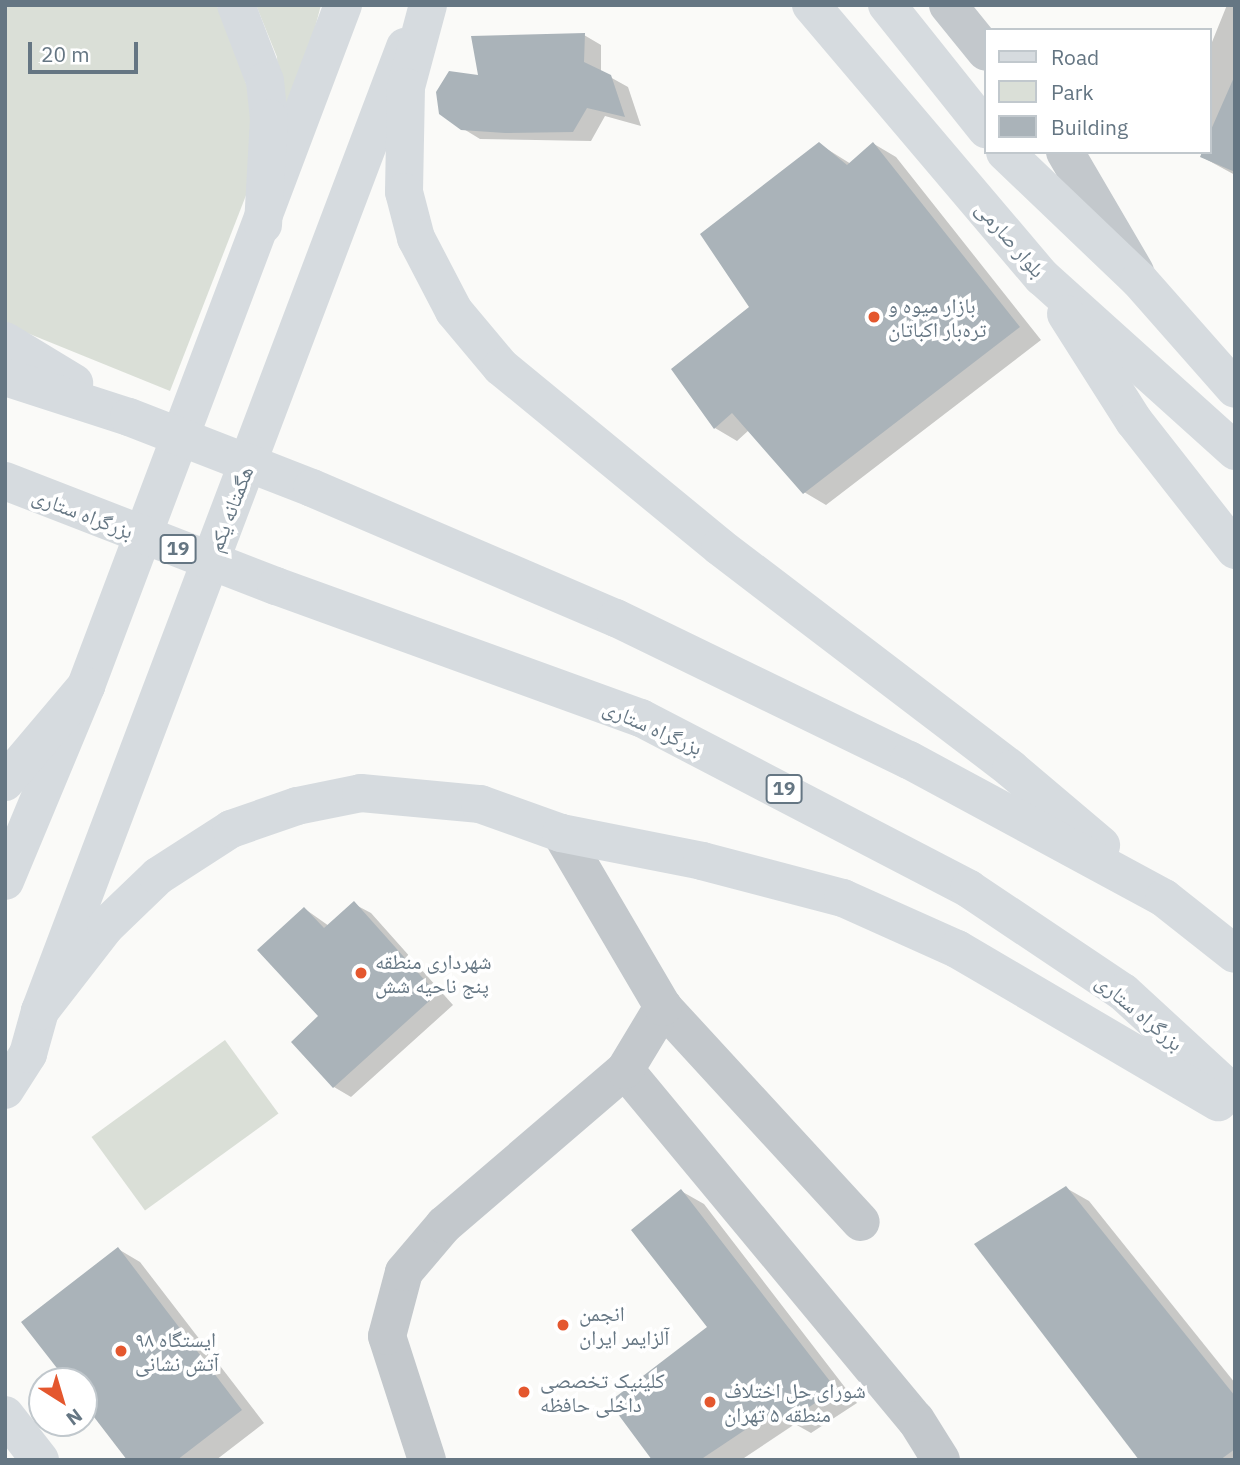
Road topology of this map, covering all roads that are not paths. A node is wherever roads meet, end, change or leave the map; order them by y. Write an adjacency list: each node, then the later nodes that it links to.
1 (236, 5): 12 (main road)
2 (342, 5): 12 (main road)
3 (421, 5): 29 (main road, هگمتانه یکم)
4 (428, 5): 26 (main road)
5 (811, 5): 13 (main road, بلوار صارمی)
6 (887, 5): 9 (main road)
7 (948, 5): 8 (street)
8 (984, 50)
9 (984, 126)
10 (1007, 154): 14 (main road)
11 (1066, 154): 14 (street)
12 (263, 225): 22 (main road)
13 (1042, 277): 19 (main road, بلوار صارمی); 21 (main road)
14 (1139, 281): 17 (main road)
15 (5, 341): 18 (main road)
16 (5, 377): 18 (main road)
17 (1235, 388)
18 (129, 417): 26 (main road)
19 (1235, 451)
20 (9, 485): 32 (main road, بزرگراه ستاری / 19)
21 (1235, 550)
22 (86, 686): 23 (main road); 25 (main road)
23 (5, 782)
24 (561, 833): 28 (street); 29 (main road); 33 (main road)
25 (5, 881)
26 (1164, 898): 27 (main road)
27 (1235, 954)
28 (663, 1007): 30 (street); 34 (street)
29 (40, 1011): 31 (main road, هگمتانه یکم)
30 (625, 1070): 37 (street); 38 (street)
31 (5, 1090)
32 (1235, 1095)
33 (1235, 1112)
34 (861, 1222)
35 (5, 1415): 36 (main road)
36 (40, 1460)
37 (427, 1460)
38 (940, 1460)

